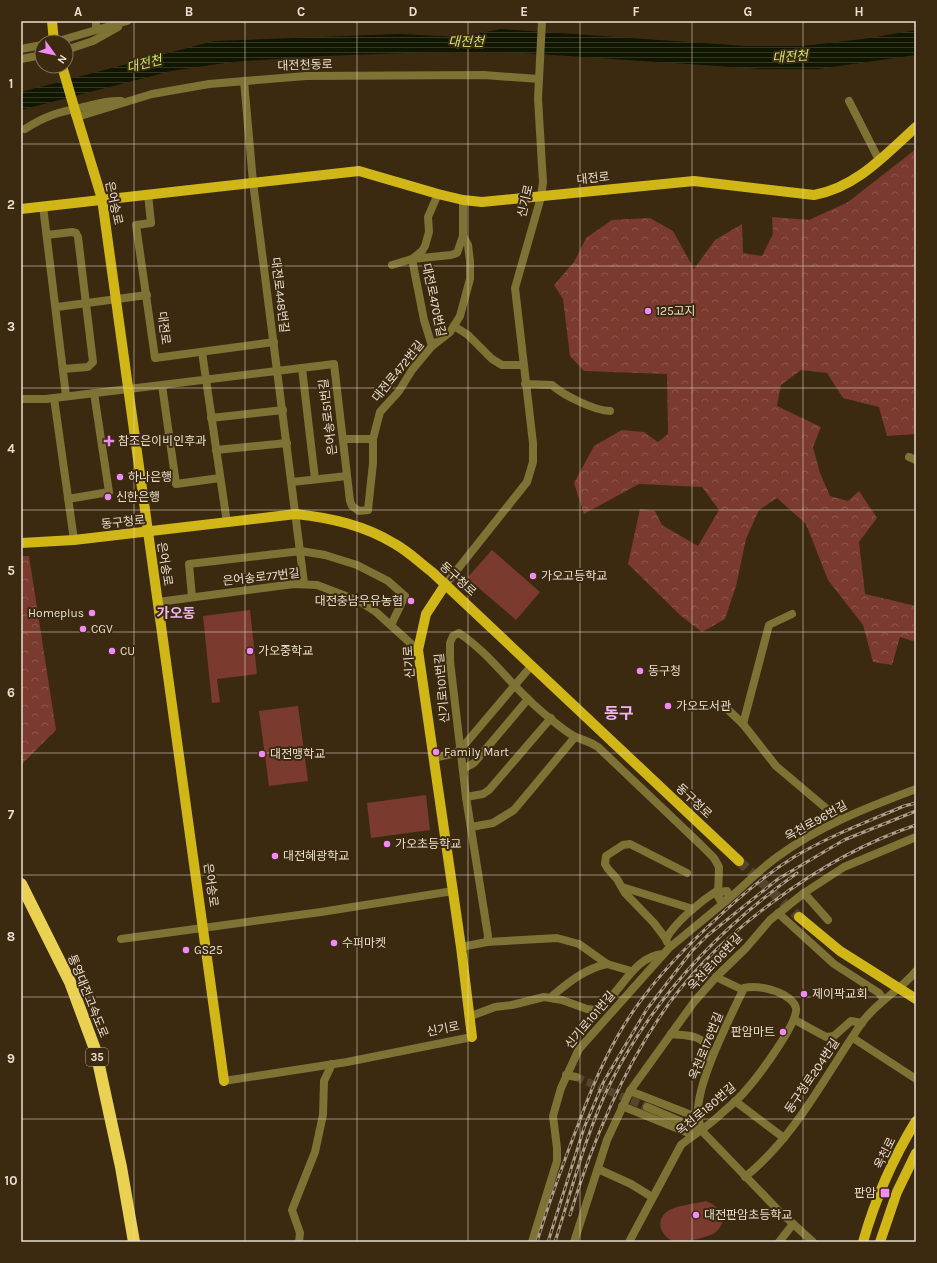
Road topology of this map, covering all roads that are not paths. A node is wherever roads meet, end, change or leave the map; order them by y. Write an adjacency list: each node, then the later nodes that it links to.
1 (52, 21): 5 (main road)
2 (542, 21): 13 (street, 신기로)
3 (125, 22): 4 (street); 8 (street)
4 (96, 25): 6 (street)
5 (54, 34)
6 (74, 34)
7 (34, 47): 9 (street)
8 (74, 47)
9 (21, 49)
10 (34, 57): 11 (street)
11 (21, 59)
12 (64, 74): 17 (main road, 은어송로, bridge)
13 (539, 79): 14 (street, 대전천동로); 24 (street, 신기로)
14 (244, 81): 15 (street, 대전천동로); 21 (street)
15 (125, 101): 17 (street, 대전천동로); 19 (street)
16 (850, 101): 20 (street)
17 (77, 115): 25 (main road, 은어송로)
18 (916, 127): 20 (main road, 대전로)
19 (25, 129)
20 (879, 160): 24 (main road, 대전로)
21 (253, 182): 22 (main road, 대전로); 23 (main road, 대전로); 38 (street, 대전로448번길)
22 (148, 194): 25 (main road, 대전로); 33 (street, 대전로)
23 (438, 194): 26 (main road, 대전로); 31 (street, 대전로470번길)
24 (541, 197): 26 (main road, 대전로); 41 (street, 신기로)
25 (102, 199): 27 (main road, 대전로); 34 (main road, 은어송로)
26 (463, 200): 30 (street, 대전로472번길)
27 (43, 206): 28 (main road, 대전로); 29 (street)
28 (21, 209)
29 (47, 235): 35 (street); 36 (street)
30 (463, 236): 31 (street, 대전로470번길); 37 (street, 대전로472번길)
31 (412, 259): 32 (street, 대전로470번길); 39 (street, 대전로470번길)
32 (392, 265)
33 (147, 295): 34 (street); 40 (street, 대전로)
34 (117, 299): 35 (street); 48 (main road, 은어송로)
35 (87, 303): 36 (street); 43 (street)
36 (56, 306): 43 (street)
37 (454, 326): 39 (street, 대전로472번길); 41 (street)
38 (274, 342): 40 (street, 대전로); 44 (street, 대전로448번길)
39 (432, 346): 57 (street, 대전로472번길)
40 (202, 352): 45 (street)
41 (523, 365): 46 (street, 신기로)
42 (302, 368): 44 (street, 은어송로51번길); 56 (street, 은어송로51번길); 62 (street, 은어송로51번길)
43 (63, 369): 50 (street)
44 (278, 371): 45 (street, 은어송로51번길); 53 (street, 대전로448번길)
45 (206, 379): 47 (street, 은어송로51번길); 55 (street)
46 (525, 384): 54 (street); 73 (street, 신기로)
47 (162, 385): 48 (street, 은어송로51번길); 61 (street)
48 (129, 388): 49 (street, 은어송로51번길); 68 (main road, 은어송로)
49 (94, 393): 50 (street, 은어송로51번길); 64 (street)
50 (66, 396): 51 (street, 은어송로51번길)
51 (54, 398): 52 (street, 은어송로51번길); 64 (street)
52 (21, 399)
53 (282, 410): 55 (street); 58 (street, 대전로448번길)
54 (610, 411)
55 (211, 418): 59 (street)
56 (343, 439): 57 (street); 60 (street, 은어송로51번길)
57 (373, 439): 65 (street, 대전로472번길)
58 (287, 443): 59 (street); 63 (street, 대전로448번길)
59 (216, 450): 61 (street)
60 (347, 476): 62 (street); 65 (street, 은어송로51번길)
61 (220, 478): 67 (street)
62 (315, 479): 63 (street)
63 (292, 482): 66 (street, 대전로448번길)
64 (68, 499): 69 (street)
65 (368, 510)
66 (296, 514): 67 (main road, 동구청로); 71 (street, 대전로448번길); 73 (main road, 동구청로)
67 (227, 523): 68 (main road, 동구청로)
68 (147, 532): 69 (main road, 동구청로); 75 (main road, 은어송로)
69 (74, 540): 70 (main road, 동구청로)
70 (21, 543)
71 (301, 551): 72 (street, 대전로448번길); 74 (street); 77 (street)
72 (304, 583): 74 (street, 은어송로77번길); 77 (street, 은어송로77번길)
73 (445, 585): 78 (main road, 신기로); 79 (main road, 동구청로)
74 (192, 597): 75 (street, 은어송로77번길)
75 (158, 602): 106 (main road, 은어송로)
76 (792, 614): 84 (street)
77 (391, 625): 78 (street, 은어송로77번길)
78 (418, 650): 87 (main road, 신기로)
79 (532, 665): 80 (street); 94 (main road, 동구청로)
80 (514, 685): 81 (street, 신기로101번길); 86 (street); 86 (street, 신기로101번길)
81 (528, 699): 83 (street, 신기로101번길); 88 (street)
82 (722, 704): 84 (street)
83 (550, 718): 85 (street, 신기로101번길); 90 (street)
84 (742, 724): 91 (street)
85 (575, 737): 92 (street); 99 (street, 신기로101번길)
86 (460, 750): 87 (street); 88 (street)
87 (434, 758): 98 (main road, 신기로)
88 (463, 770): 90 (street)
89 (916, 789): 91 (street, 옥천로96번길)
90 (466, 797): 92 (street)
91 (840, 820): 99 (street, 옥천로96번길)
92 (471, 826): 109 (street)
93 (916, 837): 100 (street, 옥천로106번길)
94 (739, 861)
95 (687, 873): 97 (street)
96 (21, 884): 148 (highway, 통영대전고속도로 / 35)
97 (622, 887): 102 (street); 108 (street)
98 (453, 891): 106 (street); 110 (main road, 신기로)
99 (722, 893): 102 (street); 111 (street, 신기로101번길)
100 (804, 893): 103 (street, 옥천로106번길); 105 (street)
101 (21, 897): 147 (highway, 통영대전고속도로 / 35)
102 (694, 909): 108 (street)
103 (778, 913): 115 (street, 옥천로106번길); 120 (street)
104 (799, 917): 116 (main road)
105 (828, 920)
106 (204, 928): 107 (street); 132 (main road, 은어송로)
107 (121, 939)
108 (666, 939): 111 (street)
109 (487, 942): 110 (street); 112 (street)
110 (462, 947): 121 (main road, 신기로)
111 (666, 951): 113 (street); 129 (street, 신기로101번길)
112 (606, 964): 113 (street); 118 (street)
113 (631, 971): 118 (street)
114 (916, 971): 116 (street, 동구청로204번길)
115 (716, 977): 117 (street); 124 (street, 옥천로106번길)
116 (899, 989): 119 (main road); 120 (street, 동구청로204번길)
117 (743, 990): 122 (street); 128 (street, 옥천로176번길)
118 (551, 997): 121 (street)
119 (916, 999)
120 (884, 1000): 123 (street, 동구청로204번길)
121 (471, 1016): 125 (main road, 신기로)
122 (795, 1020): 123 (street); 134 (street, 옥천로180번길)
123 (862, 1023): 126 (street, 동구청로204번길)
124 (671, 1034): 128 (street); 133 (street, 옥천로106번길)
125 (472, 1036): 127 (street, 신기로)
126 (853, 1038): 131 (street); 141 (street, 동구청로204번길)
127 (332, 1064): 132 (street, 신기로); 149 (street)
128 (708, 1067): 137 (street, 옥천로176번길)
129 (566, 1075): 130 (street); 150 (street, 신기로101번길)
130 (576, 1077)
131 (916, 1079)
132 (224, 1081)
133 (630, 1090): 135 (street, 옥천로106번길); 137 (street)
134 (735, 1101): 139 (street, 옥천로180번길); 141 (street)
135 (622, 1106): 140 (street); 143 (street, 옥천로106번길)
136 (647, 1107): 139 (street)
137 (699, 1118): 139 (street, 옥천로176번길)
138 (916, 1121): 155 (main road, 옥천로)
139 (701, 1130): 140 (street, 옥천로180번길); 144 (street)
140 (692, 1136): 145 (street, 옥천로180번길)
141 (784, 1138): 144 (street, 동구청로204번길)
142 (916, 1153): 156 (main road)
143 (598, 1169): 145 (street); 151 (street, 옥천로106번길)
144 (745, 1177): 146 (street)
145 (652, 1197): 152 (street, 옥천로180번길)
146 (793, 1224): 153 (street); 154 (street)
147 (126, 1242)
148 (134, 1242)
149 (299, 1242)
150 (532, 1242)
151 (574, 1242)
152 (629, 1242)
153 (779, 1242)
154 (813, 1242)
155 (863, 1242)
156 (880, 1242)

